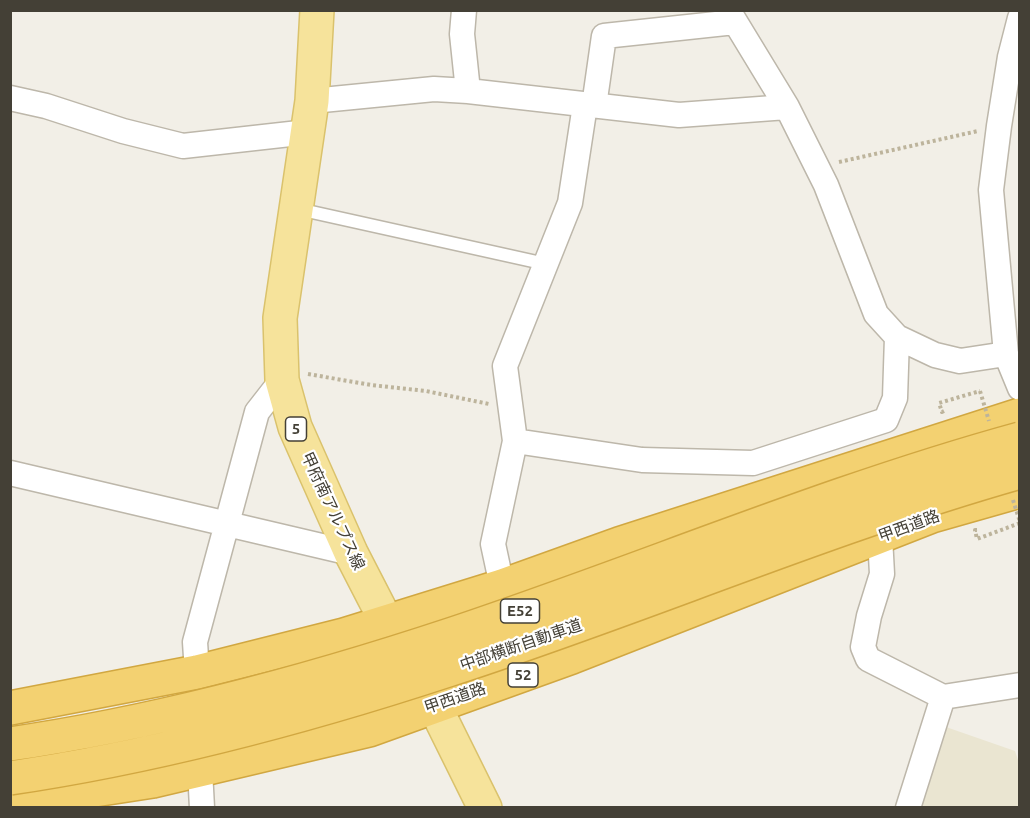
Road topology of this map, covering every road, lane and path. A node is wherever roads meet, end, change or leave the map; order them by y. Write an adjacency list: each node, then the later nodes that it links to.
1 (316, 10): 9 (main road, 甲府南アルプス線 / 5)
2 (464, 10): 5 (street)
3 (731, 16): 7 (street); 8 (street)
4 (1020, 18): 10 (street)
5 (468, 91): 7 (street); 9 (street)
6 (10, 98): 9 (street)
7 (590, 106): 8 (street); 13 (street)
8 (788, 107): 11 (street)
9 (310, 117): 12 (main road, 甲府南アルプス線 / 5)
10 (999, 126): 11 (path); 15 (street)
11 (817, 167): 14 (street)
12 (297, 209): 13 (lane); 16 (main road, 甲府南アルプス線 / 5)
13 (546, 264): 19 (street)
14 (897, 337): 15 (street); 23 (street)
15 (1006, 354): 17 (street)
16 (281, 374): 19 (path); 28 (street); 31 (main road, 甲府南アルプス線 / 5)
17 (1020, 388)
18 (980, 391): 20 (path)
19 (511, 409): 23 (street)
20 (951, 409)
21 (1020, 415): 32 (highway)
22 (1020, 439): 39 (highway, 中部横断自動車道 / E52, bridge)
23 (515, 441): 32 (street)
24 (1020, 472): 41 (highway, 中部横断自動車道 / E52, bridge)
25 (10, 473): 28 (street)
26 (1020, 491): 30 (highway, 甲西道路 / 52)
27 (1020, 523): 29 (path)
28 (226, 524): 31 (street); 34 (street)
29 (984, 527)
30 (880, 537): 36 (street); 37 (highway, 甲西道路 / 52)
31 (351, 553): 33 (main road, 甲府南アルプス線 / 5)
32 (502, 586): 33 (highway)
33 (386, 621): 34 (highway); 37 (main road, 甲府南アルプス線 / 5)
34 (197, 672): 38 (highway)
35 (1020, 686): 36 (street)
36 (943, 697): 45 (street)
37 (434, 705): 40 (highway, 甲西道路 / 52); 44 (main road, 甲府南アルプス線 / 5)
38 (10, 708)
39 (10, 744)
40 (200, 770): 42 (highway, 甲西道路 / 52); 43 (street)
41 (10, 777)
42 (10, 803)
43 (202, 807)
44 (485, 807)
45 (908, 807)

